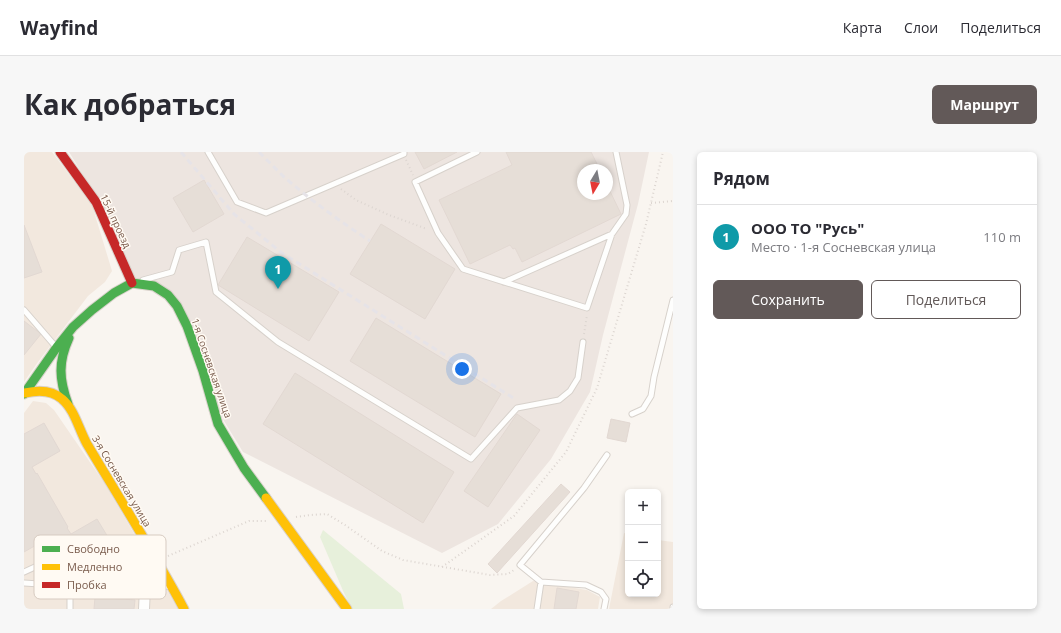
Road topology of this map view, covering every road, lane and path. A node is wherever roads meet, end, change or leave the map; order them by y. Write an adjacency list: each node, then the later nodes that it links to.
1 (60, 152): 13 (main road, 15-й проезд)
2 (208, 152): 7 (lane)
3 (477, 152): 6 (lane)
4 (616, 152): 11 (lane)
5 (404, 153): 6 (path); 7 (lane)
6 (416, 182): 10 (lane)
7 (334, 184): 10 (path)
8 (673, 201): 9 (path)
9 (651, 203)
10 (438, 233): 12 (lane)
11 (612, 234): 12 (lane); 15 (lane)
12 (504, 282): 15 (lane)
13 (132, 283): 17 (main road); 18 (lane); 24 (main road, 1-я Сосневская улица)
14 (673, 300): 22 (lane)
15 (588, 308): 18 (path)
16 (24, 310): 19 (lane)
17 (79, 322): 19 (main road); 21 (main road)
18 (583, 342)
19 (57, 347): 20 (main road)
20 (25, 393): 21 (main road, 3-я Сосневская улица)
21 (68, 405): 25 (main road, 3-я Сосневская улица)
22 (632, 414)
23 (607, 456): 27 (lane)
24 (282, 521): 26 (path); 27 (path); 39 (main road, 1-я Сосневская улица)
25 (141, 535)
26 (166, 558)
27 (520, 565): 31 (lane)
28 (34, 567): 29 (lane)
29 (24, 572)
30 (166, 577): 35 (main road, 3-я Сосневская улица)
31 (541, 582): 40 (lane); 41 (lane)
32 (24, 583): 33 (lane)
33 (34, 584)
34 (166, 586): 35 (lane)
35 (171, 586): 38 (main road, 3-я Сосневская улица)
36 (144, 599): 37 (street)
37 (144, 609)
38 (184, 609)
39 (346, 609)
40 (537, 609)
41 (604, 609)

